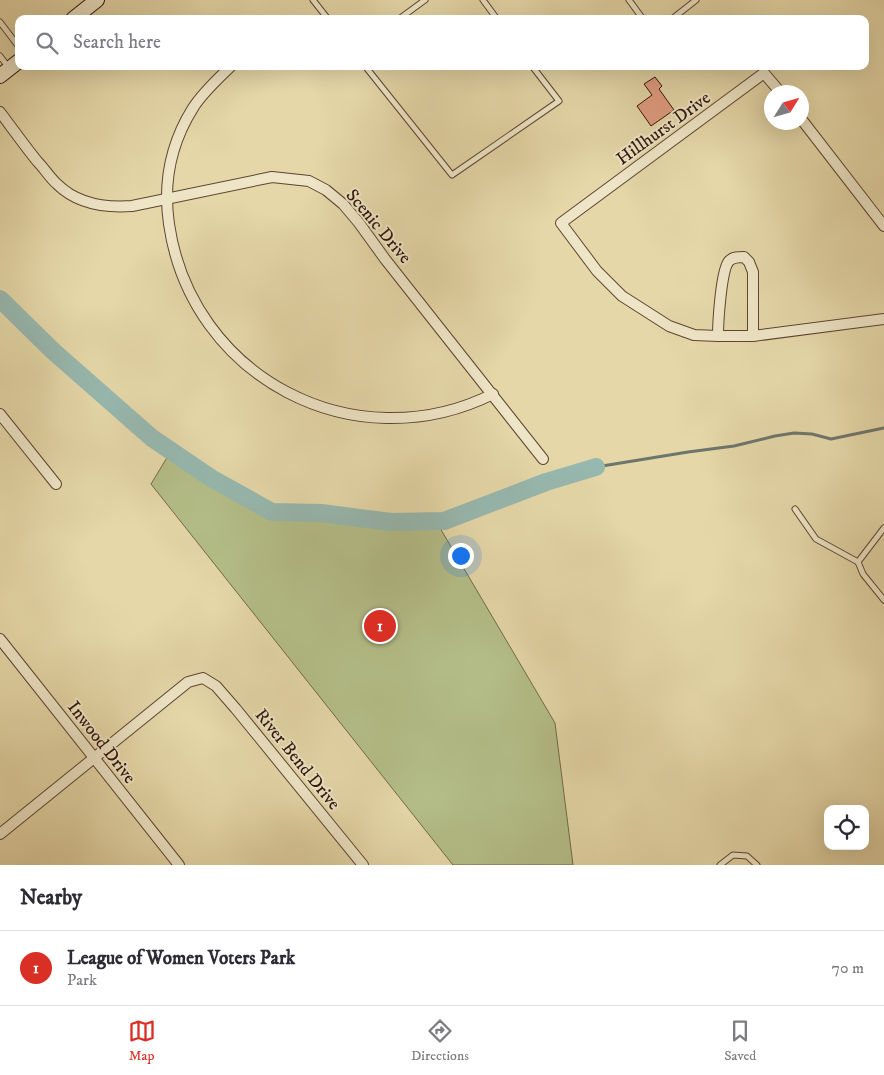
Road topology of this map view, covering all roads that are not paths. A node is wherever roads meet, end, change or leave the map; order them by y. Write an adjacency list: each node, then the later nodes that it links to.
1 (97, 0): 7 (main road)
2 (313, 0): 8 (lane)
3 (425, 0): 9 (lane)
4 (483, 0): 10 (lane)
5 (629, 0): 11 (lane)
6 (695, 0): 12 (lane)
7 (78, 15)
8 (325, 15)
9 (404, 15)
10 (494, 15)
11 (640, 15)
12 (677, 15)
13 (0, 22): 14 (lane)
14 (15, 42)
15 (0, 56): 16 (lane)
16 (9, 68)
17 (227, 70): 23 (street)
18 (368, 70): 19 (lane)
19 (535, 70)
20 (774, 85): 26 (street, Hillhurst Drive)
21 (0, 112): 23 (street, Scenic Drive)
22 (809, 129): 24 (street)
23 (167, 198): 28 (street, Scenic Drive); 28 (street)
24 (884, 226)
25 (884, 319): 27 (street)
26 (718, 336): 27 (street); 27 (street)
27 (754, 336)
28 (493, 394): 30 (street, Scenic Drive)
29 (0, 414): 31 (street)
30 (543, 460)
31 (56, 484)
32 (795, 509): 34 (lane)
33 (884, 528): 34 (lane)
34 (858, 562): 35 (lane)
35 (884, 600)
36 (0, 639): 37 (street, Inwood Drive)
37 (94, 758): 38 (street); 39 (street, Inwood Drive); 40 (street, River Bend Drive)
38 (0, 834)
39 (179, 865)
40 (363, 865)
41 (720, 865): 42 (lane)
42 (757, 865)

